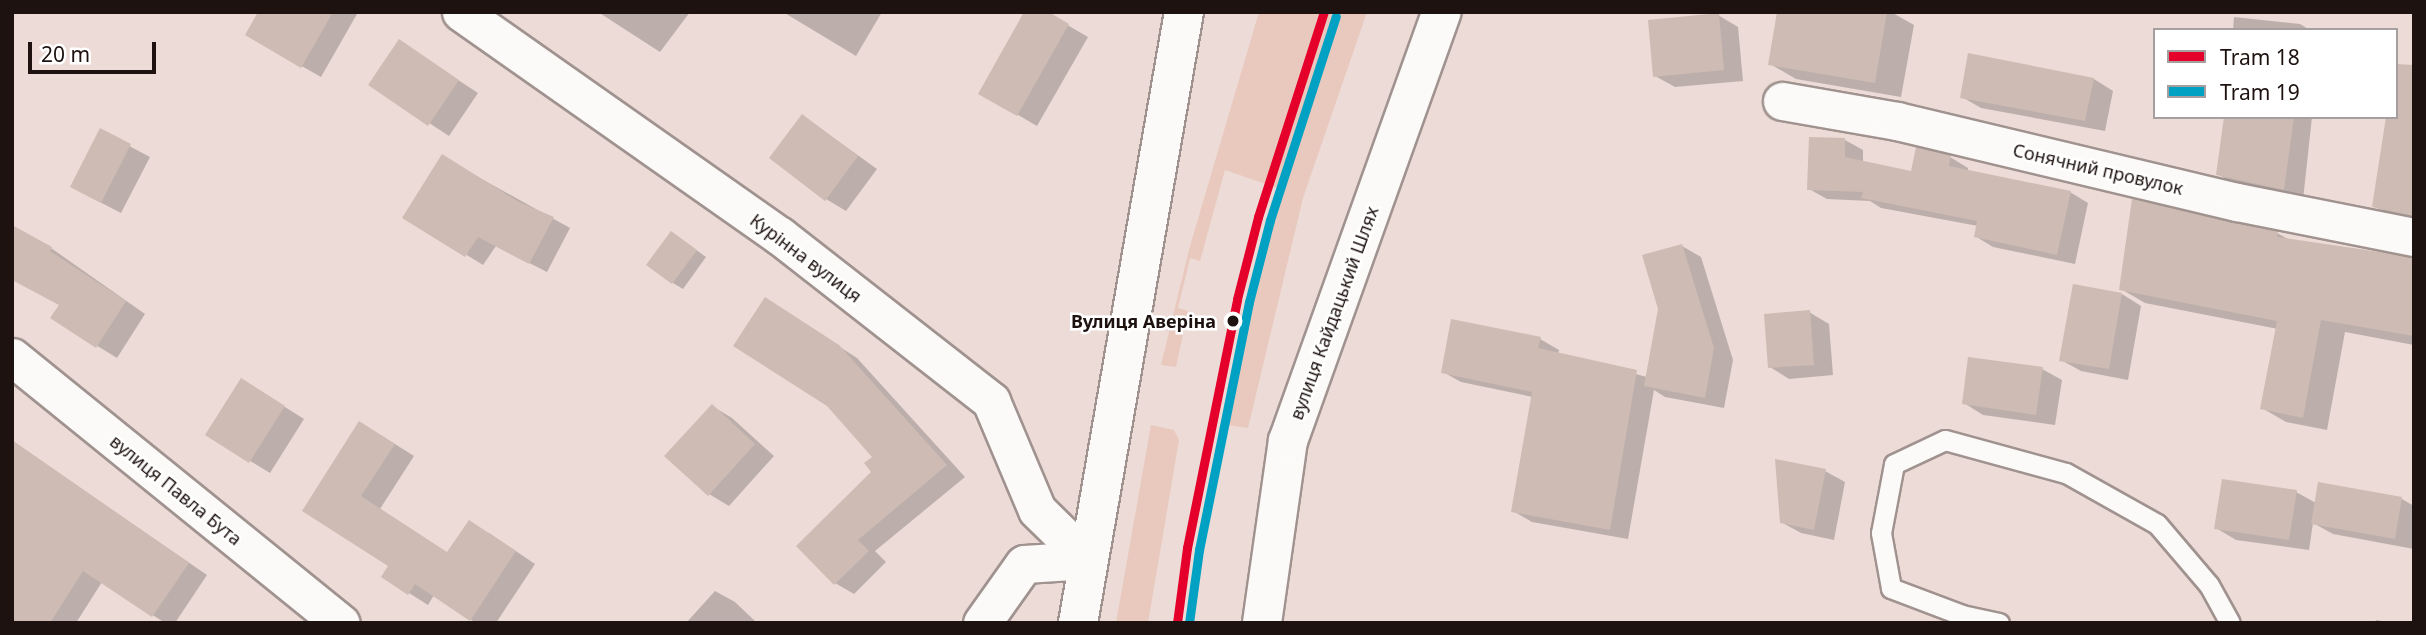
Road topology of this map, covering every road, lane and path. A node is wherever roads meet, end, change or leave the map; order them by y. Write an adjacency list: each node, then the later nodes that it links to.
1 (461, 12): 7 (street, Курінна вулиця)
2 (1184, 12): 7 (highway)
3 (1442, 12): 11 (highway, вулиця Кайдацький Шлях)
4 (1782, 101): 5 (street, Сонячний провулок)
5 (2414, 237)
6 (12, 357): 8 (street, вулиця Павла Бута)
7 (1088, 561): 9 (street); 10 (highway)
8 (341, 623)
9 (982, 623)
10 (1078, 623)
11 (1262, 623)
12 (1998, 623): 13 (lane)
13 (2230, 623)

